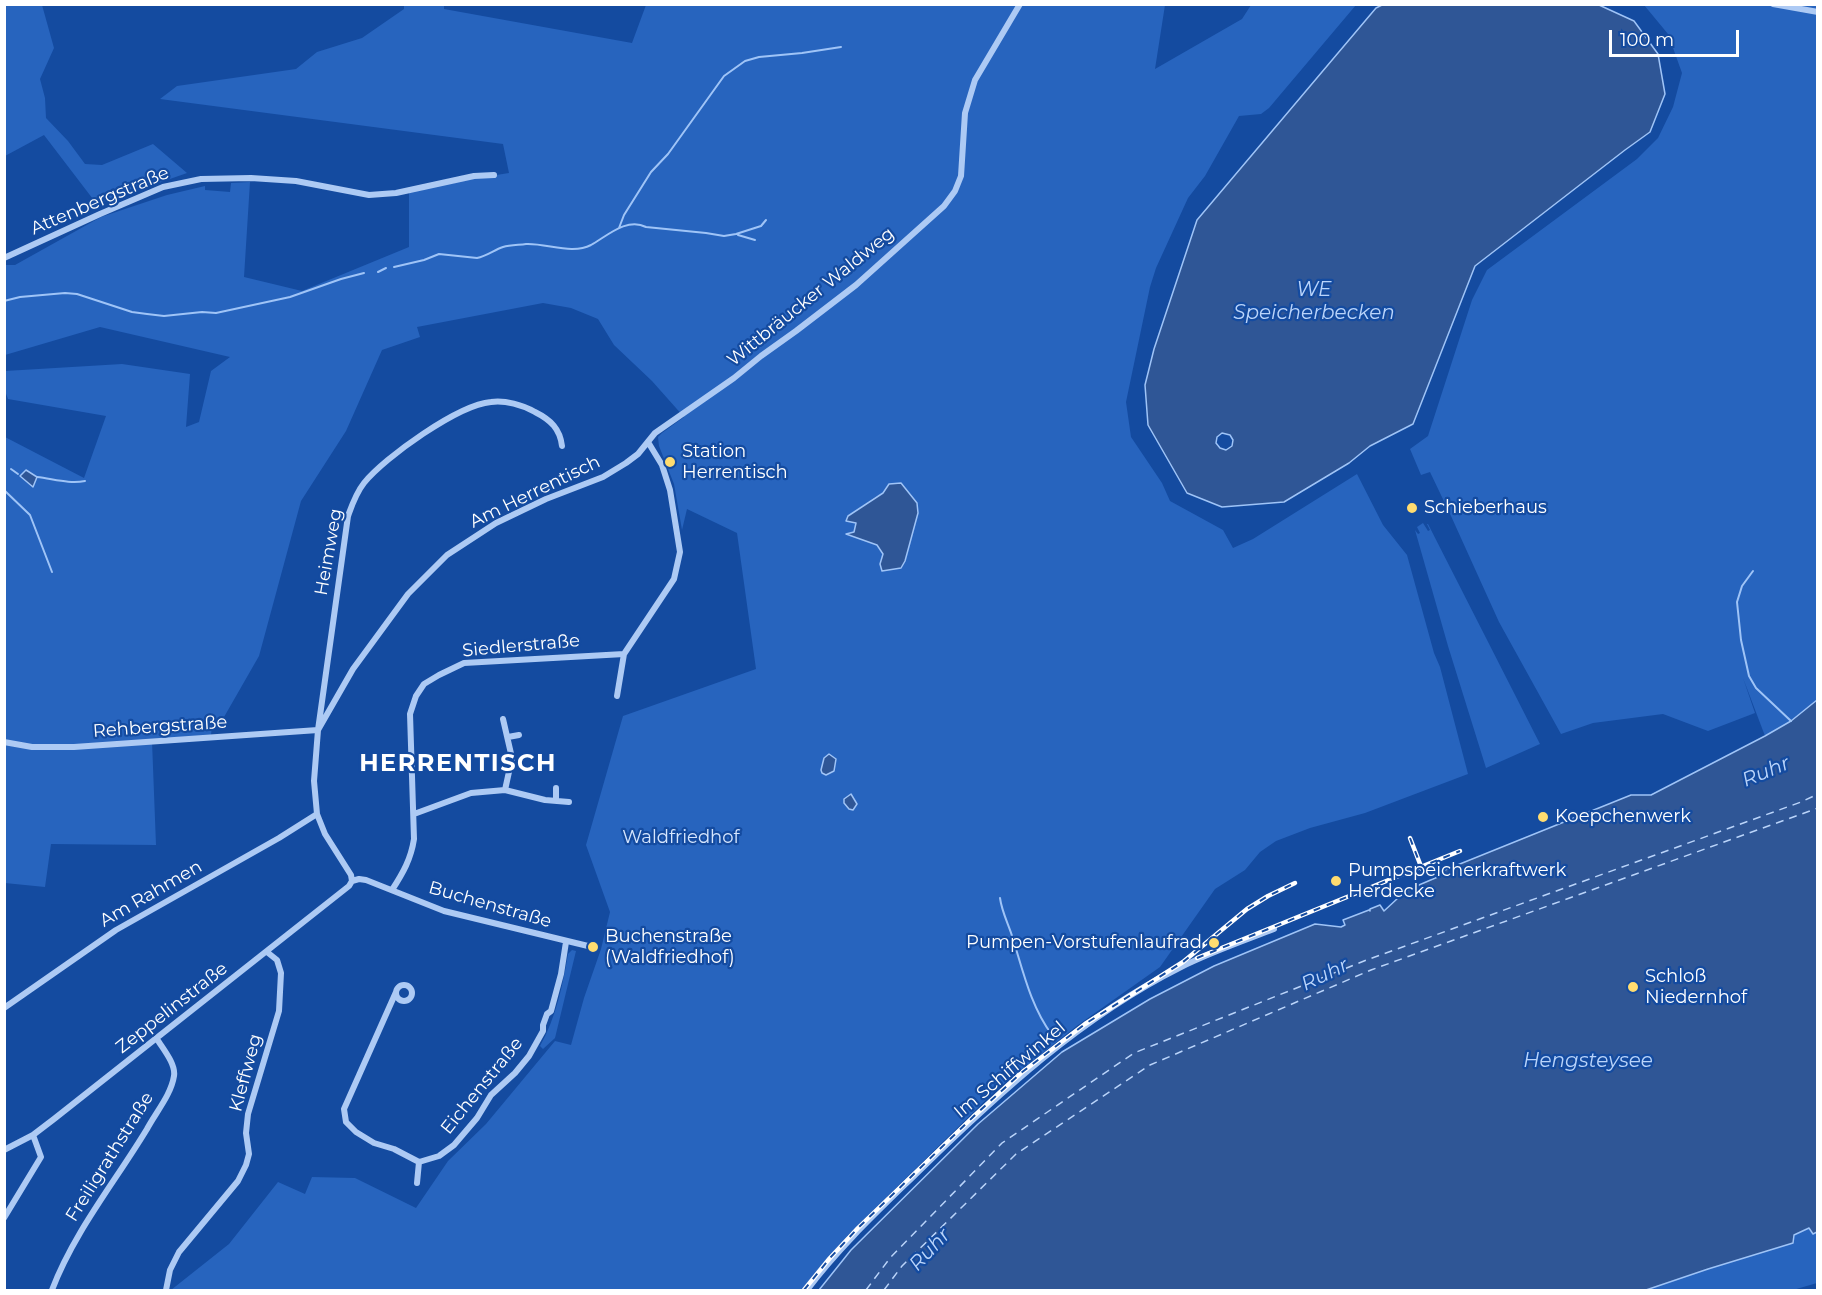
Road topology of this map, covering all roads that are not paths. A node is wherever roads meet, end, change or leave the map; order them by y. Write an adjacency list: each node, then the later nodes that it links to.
1 (1020, 4): 6 (street, Wittbräucker Waldweg)
2 (1773, 4): 3 (street)
3 (1818, 12)
4 (494, 175): 5 (street, Attenbergstraße)
5 (4, 258)
6 (648, 442): 8 (street); 11 (street, Am Herrentisch)
7 (562, 446): 11 (street, Heimweg)
8 (624, 654): 9 (street); 20 (street, Siedlerstraße)
9 (618, 696)
10 (503, 719): 13 (street)
11 (318, 730): 14 (street, Rehbergstraße); 19 (street, Am Herrentisch)
12 (519, 735): 13 (street)
13 (508, 737): 16 (street)
14 (4, 742)
15 (556, 788): 17 (street)
16 (505, 789): 17 (street); 20 (street)
17 (556, 801): 18 (street)
18 (569, 802)
19 (317, 814): 21 (street, Am Herrentisch); 28 (street, Am Rahmen)
20 (414, 814): 22 (street, Siedlerstraße)
21 (352, 881): 22 (street, Buchenstraße); 26 (street, Zeppelinstraße)
22 (392, 890): 24 (street, Buchenstraße)
23 (1274, 929): 37 (street, Im Schiffwinkel)
24 (566, 942): 25 (street, Buchenstraße); 32 (street, Eichenstraße)
25 (588, 946)
26 (267, 952): 29 (street, Zeppelinstraße); 36 (street, Kleffweg)
27 (396, 992): 32 (street)
28 (4, 1008)
29 (157, 1039): 30 (street, Zeppelinstraße); 35 (street, Freiligrathstraße)
30 (33, 1135): 31 (street, Zeppelinstraße); 34 (street)
31 (4, 1150)
32 (418, 1162): 33 (street)
33 (417, 1183)
34 (4, 1218)
35 (52, 1290)
36 (166, 1290)
37 (807, 1290)

